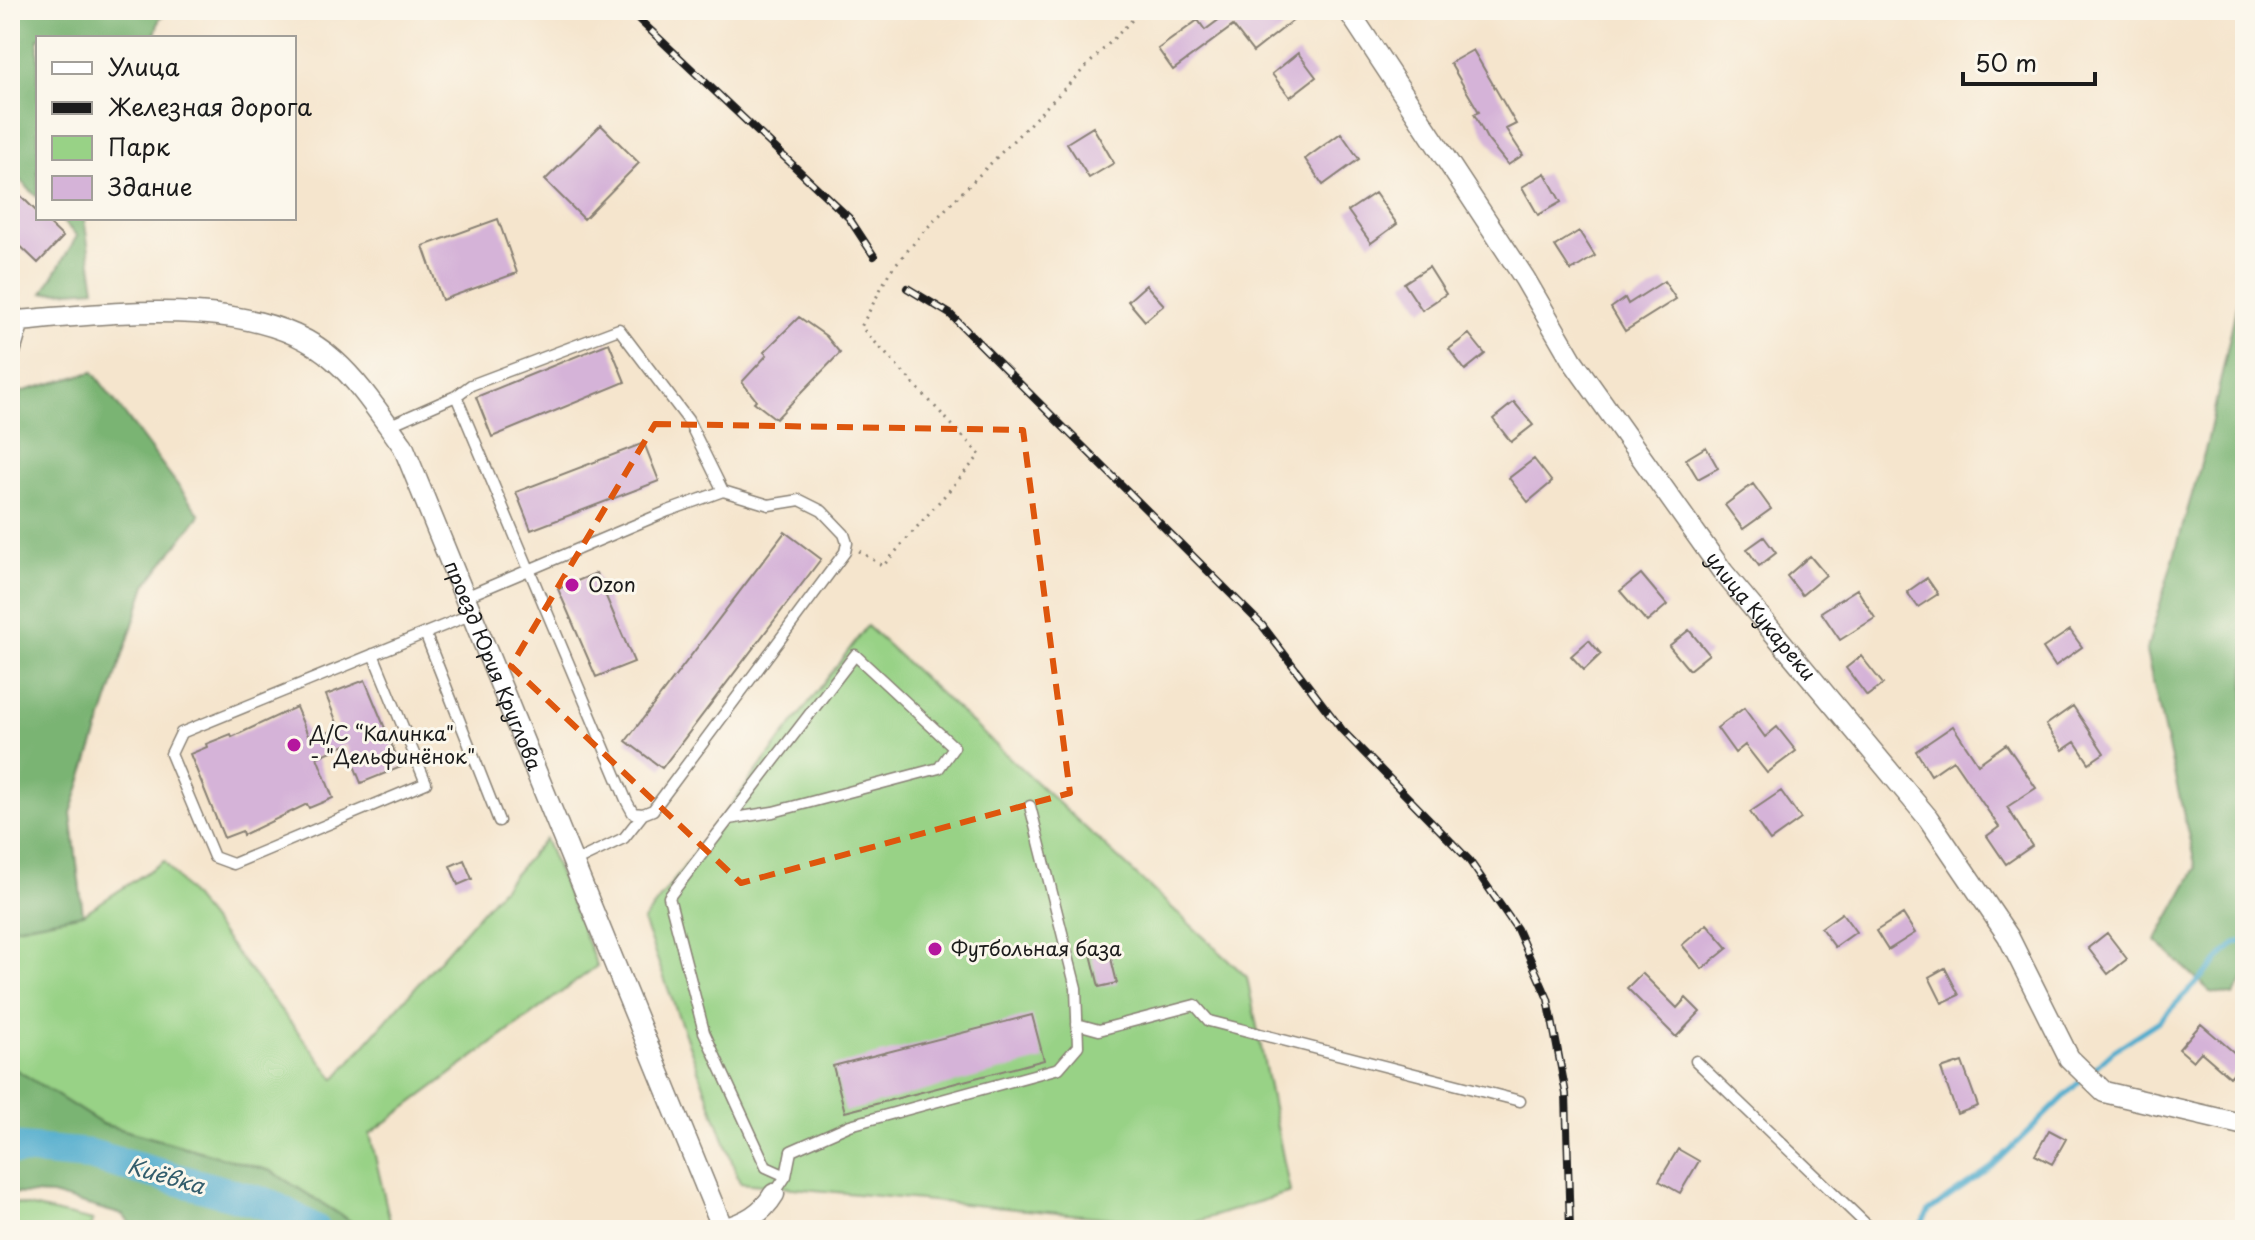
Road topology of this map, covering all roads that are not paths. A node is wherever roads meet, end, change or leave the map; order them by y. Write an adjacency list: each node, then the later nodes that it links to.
1 (1348, 10): 20 (street, улица Кукареки)
2 (10, 294): 3 (lane)
3 (19, 321): 4 (street); 6 (street, проезд Юрия Круглова)
4 (10, 352)
5 (456, 396): 6 (lane); 7 (lane); 8 (lane)
6 (388, 426): 9 (street, проезд Юрия Круглова)
7 (723, 491): 8 (lane); 13 (lane)
8 (528, 568): 9 (lane); 13 (lane)
9 (468, 606): 10 (lane); 16 (street, проезд Юрия Круглова)
10 (425, 633): 11 (lane); 15 (lane)
11 (373, 654): 11 (lane)
12 (1030, 806): 17 (lane)
13 (643, 814): 16 (lane)
14 (729, 819): 14 (lane); 21 (lane)
15 (499, 821)
16 (574, 862): 22 (street, проезд Юрия Круглова)
17 (1077, 1024): 19 (lane); 21 (lane)
18 (1696, 1061): 23 (lane)
19 (1520, 1101)
20 (2245, 1125)
21 (786, 1176): 22 (lane)
22 (774, 1194)
23 (1872, 1230)

